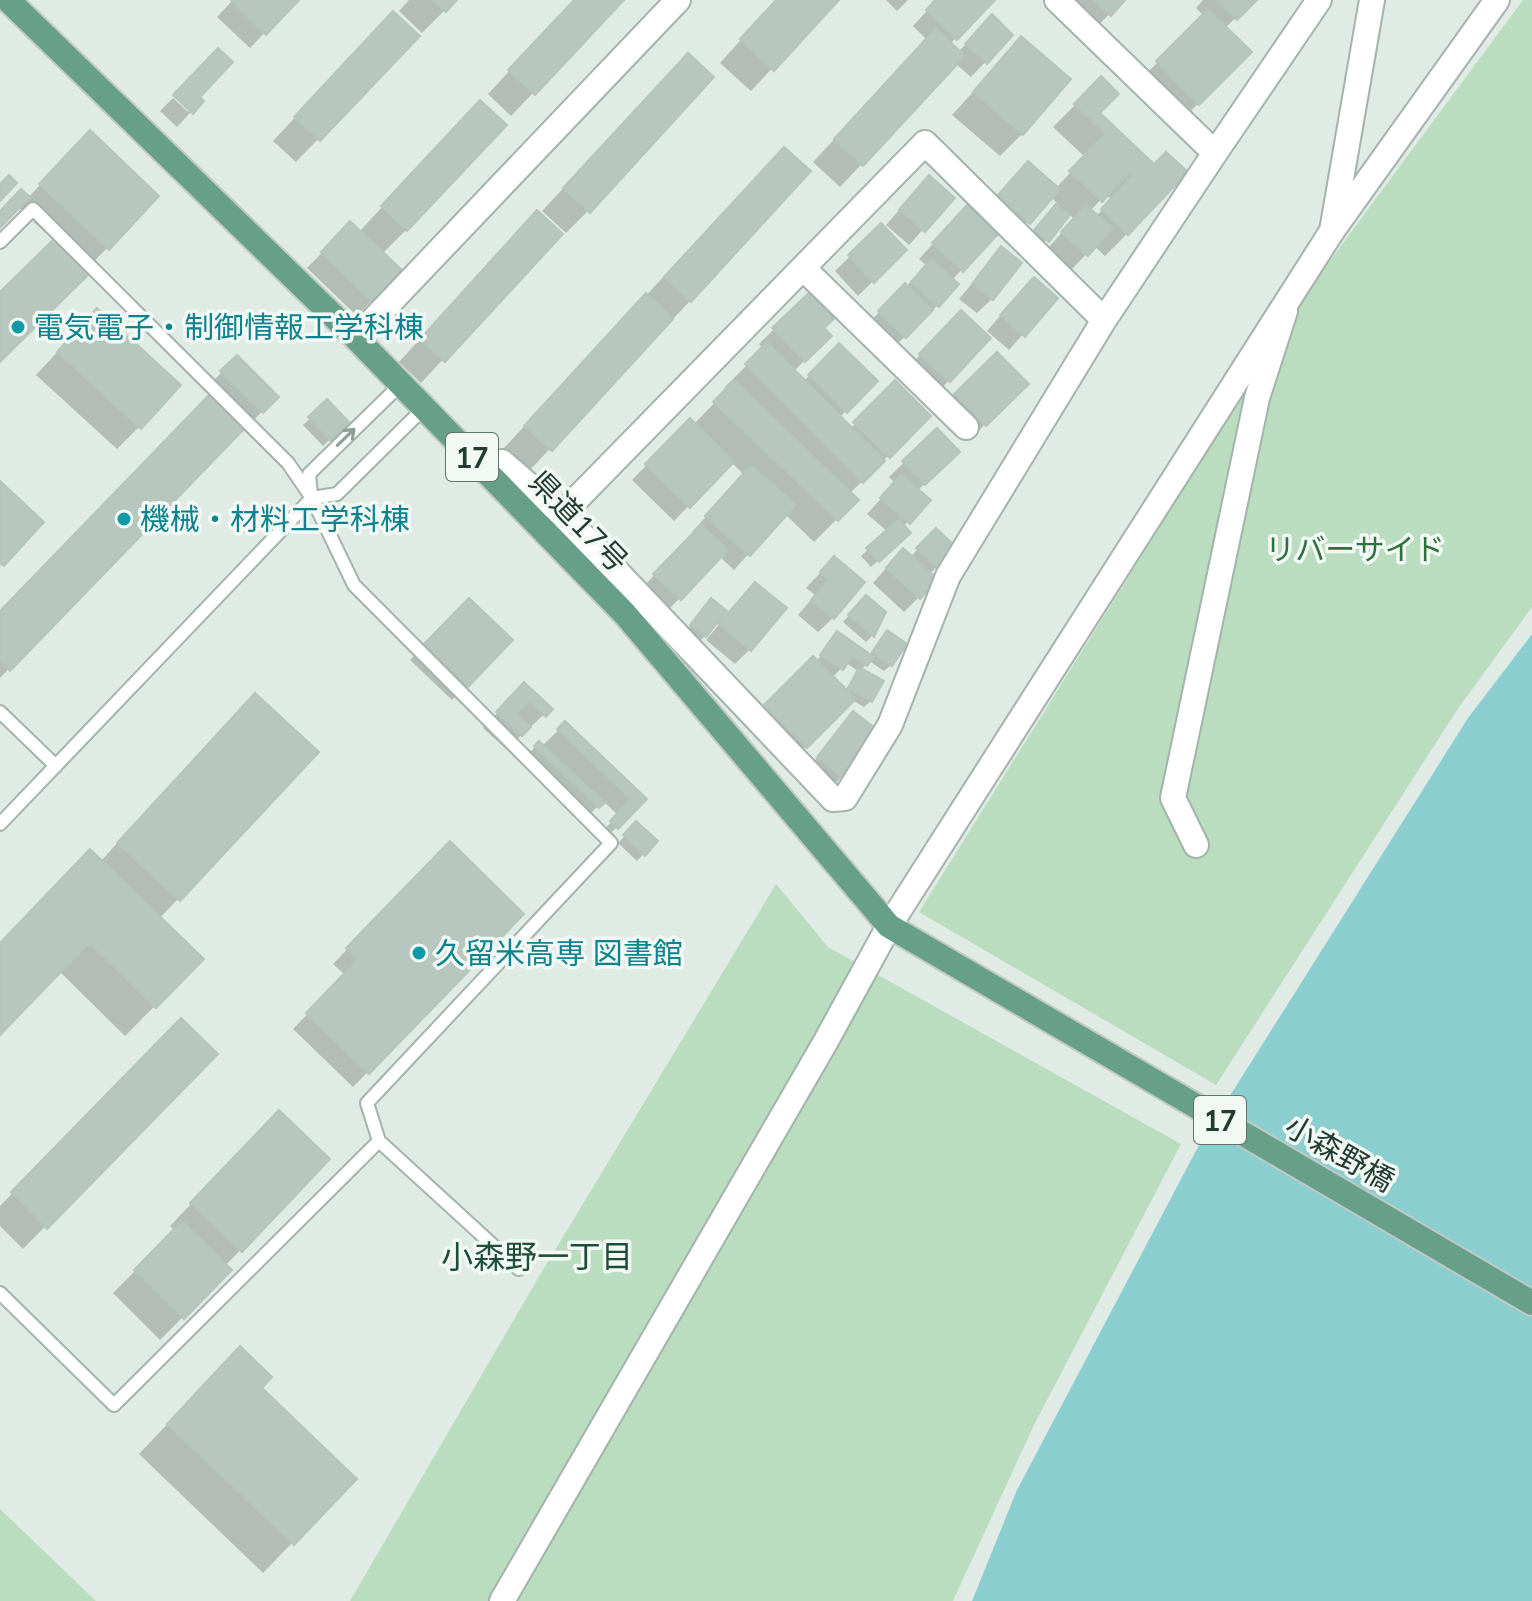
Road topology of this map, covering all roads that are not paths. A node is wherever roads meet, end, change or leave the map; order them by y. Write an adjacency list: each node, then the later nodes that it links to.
1 (8, 0): 13 (main road, 県道17号 / 17)
2 (678, 0): 13 (street)
3 (1057, 0): 7 (street)
4 (1319, 0): 7 (street)
5 (1372, 0): 8 (street)
6 (1497, 0): 8 (street)
7 (1215, 153): 12 (street)
8 (1332, 231): 11 (street)
9 (0, 242): 18 (lane)
10 (803, 268): 12 (street); 16 (street); 19 (street)
11 (1288, 302): 23 (street); 24 (street)
12 (1104, 320): 19 (street)
13 (356, 338): 14 (main road, 県道17号 / 17)
14 (401, 384): 15 (main road, 県道17号 / 17); 18 (lane, one-way to 14)
15 (424, 408): 17 (main road, 県道17号 / 17); 18 (lane)
16 (966, 427)
17 (480, 465): 19 (street); 24 (main road, 県道17号 / 17)
18 (312, 498): 21 (lane); 25 (lane)
19 (562, 514)
20 (0, 712): 21 (lane)
21 (56, 766): 22 (lane)
22 (0, 824)
23 (1196, 845)
24 (899, 932): 28 (main road, 小森野橋 / 17); 29 (street)
25 (379, 1141): 26 (lane); 27 (lane)
26 (519, 1269)
27 (0, 1293)
28 (1532, 1303)
29 (502, 1601)

